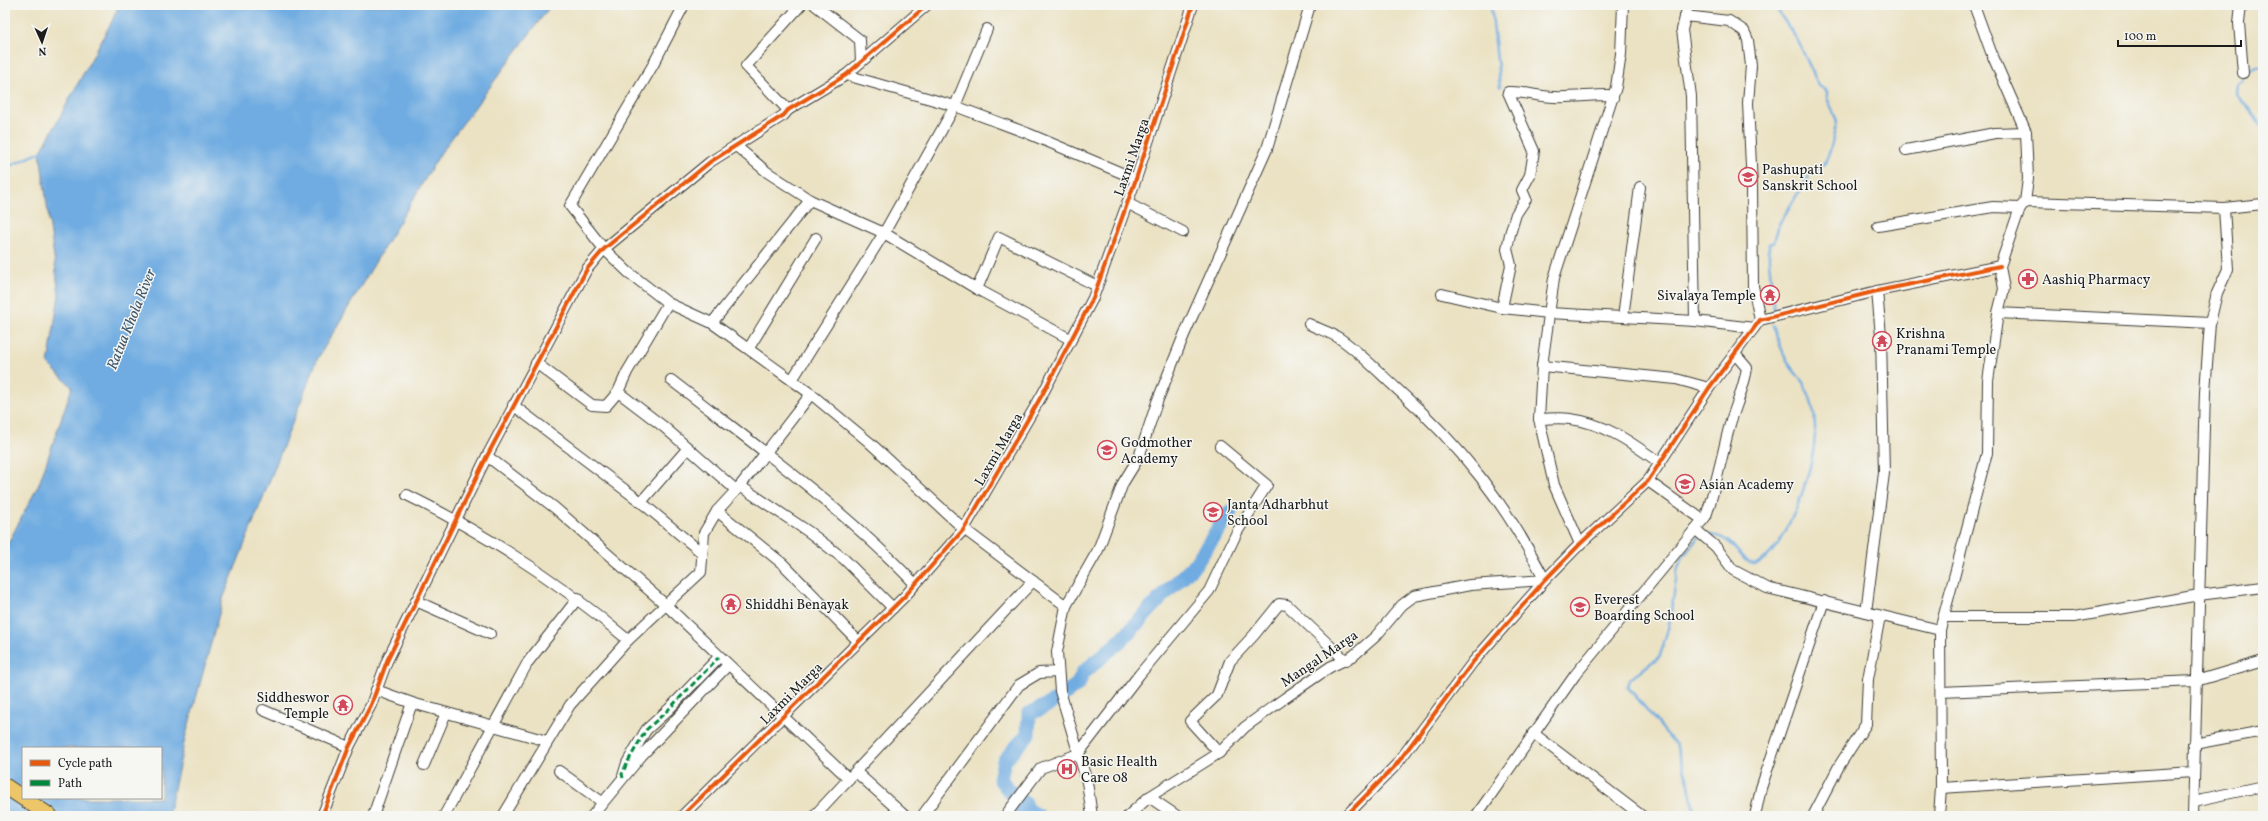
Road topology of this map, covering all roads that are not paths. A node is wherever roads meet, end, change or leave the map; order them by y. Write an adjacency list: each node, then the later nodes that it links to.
1 (684, 5): 33 (street)
2 (801, 5): 18 (street)
3 (815, 5): 13 (street)
4 (927, 5): 13 (street)
5 (1193, 5): 22 (street, Laxmi Marga)
6 (1310, 5): 86 (street)
7 (1623, 5): 16 (street)
8 (1688, 5): 11 (street)
9 (1974, 5): 19 (street)
10 (2240, 5): 14 (street)
11 (1685, 16): 44 (street); 48 (street)
12 (987, 29): 17 (street)
13 (861, 62): 15 (street)
14 (2243, 73)
15 (846, 75): 17 (street); 18 (street)
16 (1613, 98): 40 (street); 41 (street)
17 (955, 106): 22 (street); 31 (street)
18 (788, 110): 20 (street)
19 (2026, 132): 21 (street); 27 (street)
20 (736, 146): 24 (street); 33 (street)
21 (1906, 150)
22 (1136, 179): 25 (street, Laxmi Marga)
23 (1640, 187): 43 (street)
24 (810, 200): 31 (street); 45 (street)
25 (1127, 203): 30 (street); 35 (street, Laxmi Marga)
26 (2263, 204): 28 (street)
27 (2022, 205): 28 (street); 29 (street); 34 (street)
28 (2224, 208): 46 (street)
29 (1878, 226)
30 (1183, 232)
31 (884, 233): 36 (street); 55 (street)
32 (816, 238): 50 (street)
33 (604, 249): 39 (street); 52 (street)
34 (2000, 266): 37 (street); 42 (street)
35 (1097, 286): 36 (street); 49 (street, Laxmi Marga)
36 (977, 289): 49 (street)
37 (1877, 291): 48 (street); 88 (street)
38 (1442, 294): 40 (street)
39 (668, 303): 45 (street); 57 (street)
40 (1502, 308): 41 (street)
41 (1549, 313): 43 (street); 53 (street)
42 (1998, 313): 46 (street); 90 (street)
43 (1623, 317): 44 (street)
44 (1695, 321): 48 (street)
45 (712, 323): 50 (street)
46 (2210, 323): 81 (street)
47 (1309, 324): 77 (street)
48 (1757, 324): 51 (street)
49 (1070, 339): 73 (street, Laxmi Marga)
50 (749, 348): 55 (street)
51 (1735, 354): 56 (street); 72 (street)
52 (536, 363): 57 (street); 59 (street)
53 (1542, 366): 56 (street); 60 (street)
54 (671, 380): 63 (street)
55 (792, 380): 58 (street)
56 (1709, 388): 65 (street)
57 (618, 392): 62 (street)
58 (811, 394): 63 (street); 73 (street)
59 (513, 405): 64 (street); 69 (street)
60 (1539, 419): 65 (street); 75 (street)
61 (1220, 446): 114 (street)
62 (688, 448): 67 (street); 69 (street)
63 (764, 452): 67 (street); 79 (street)
64 (486, 456): 71 (street); 85 (street)
65 (1660, 463): 66 (street)
66 (1648, 481): 72 (street); 75 (street)
67 (738, 488): 70 (street); 87 (street)
68 (407, 495): 71 (street)
69 (640, 502): 76 (street)
70 (717, 511): 76 (street); 94 (street)
71 (456, 519): 82 (street); 83 (street)
72 (1703, 520): 74 (street)
73 (964, 529): 78 (street); 79 (street, Laxmi Marga)
74 (1695, 529): 84 (street); 109 (street)
75 (1580, 544): 77 (street)
76 (702, 553): 85 (street)
77 (1545, 580): 96 (street, Mangal Marga); 142 (street)
78 (1033, 581): 86 (street); 118 (street)
79 (915, 584): 87 (street, Laxmi Marga)
80 (2263, 587): 81 (street)
81 (2199, 595): 90 (street); 100 (street)
82 (578, 598): 93 (street); 107 (street)
83 (416, 601): 92 (street); 101 (street)
84 (1824, 601): 88 (street); 145 (street)
85 (666, 605): 93 (street); 95 (street)
86 (1066, 606): 99 (street)
87 (893, 608): 94 (street, Laxmi Marga)
88 (1866, 612): 89 (street)
89 (1880, 616): 91 (street); 146 (street)
90 (1944, 617): 91 (street)
91 (1940, 630): 102 (street)
92 (490, 634)
93 (628, 640): 110 (street)
94 (858, 641): 106 (street, Laxmi Marga)
95 (719, 657): 98 (street); 119 (street)
96 (1346, 661): 113 (street, Mangal Marga); 113 (street)
97 (2263, 661): 100 (street)
98 (728, 665): 106 (street); 119 (street)
99 (1058, 672): 114 (street); 138 (street)
100 (2196, 681): 102 (street); 111 (street)
101 (376, 690): 103 (street); 112 (street)
102 (1941, 692): 122 (street)
103 (412, 703): 105 (street); 131 (street)
104 (263, 710): 112 (street)
105 (446, 713): 107 (street); 115 (street)
106 (783, 717): 118 (street); 135 (street, Laxmi Marga)
107 (492, 726): 110 (street); 132 (street)
108 (2263, 731): 111 (street)
109 (1534, 733): 143 (street); 144 (street)
110 (547, 741): 133 (street)
111 (2194, 744): 117 (street)
112 (349, 747): 130 (street)
113 (1219, 753): 124 (street, Mangal Marga)
114 (1078, 754): 128 (street); 139 (street)
115 (424, 765)
116 (559, 771): 127 (street)
117 (2194, 772): 122 (street); 126 (street)
118 (853, 775): 136 (street); 137 (street)
119 (623, 778): 127 (street)
120 (5, 786): 123 (highway)
121 (2263, 786): 126 (street)
122 (1941, 788): 147 (street)
123 (22, 797)
124 (1149, 797): 140 (street, Mangal Marga); 141 (street)
125 (24, 799): 129 (highway)
126 (2194, 801): 148 (street)
127 (602, 802): 134 (street)
128 (1094, 815)
129 (50, 816)
130 (322, 816)
131 (373, 816)
132 (444, 816)
133 (503, 816)
134 (592, 816)
135 (682, 816)
136 (814, 816)
137 (905, 816)
138 (922, 816)
139 (1005, 816)
140 (1128, 816)
141 (1177, 816)
142 (1346, 816)
143 (1476, 816)
144 (1642, 816)
145 (1755, 816)
146 (1813, 816)
147 (1939, 816)
148 (2193, 816)

